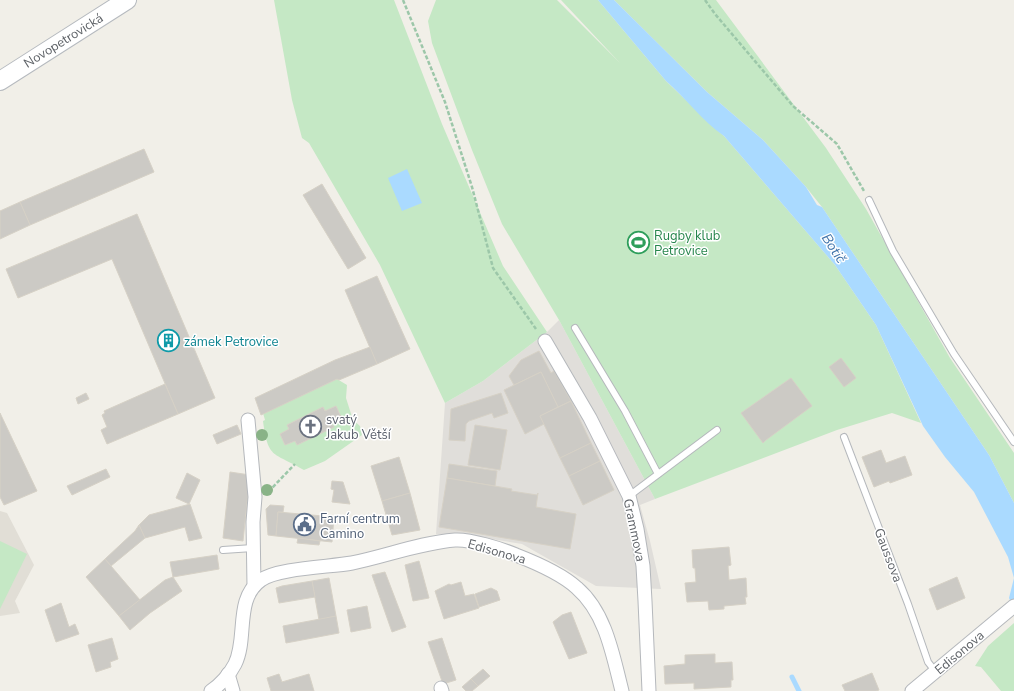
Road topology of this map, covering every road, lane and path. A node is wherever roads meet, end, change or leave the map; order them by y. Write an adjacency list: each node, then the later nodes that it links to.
1 (127, 0): 4 (main road, Novopetrovická)
2 (403, 0): 7 (path)
3 (705, 0): 5 (path)
4 (0, 81)
5 (869, 200): 11 (lane)
6 (575, 328): 13 (lane)
7 (545, 341): 15 (street, Grammova)
8 (248, 420): 14 (street)
9 (718, 430): 13 (lane)
10 (844, 437): 20 (lane, Gaussova)
11 (1014, 442)
12 (295, 464): 14 (path)
13 (658, 474): 15 (lane)
14 (254, 489): 16 (street)
15 (629, 496): 25 (street, Grammova)
16 (253, 548): 17 (lane); 18 (street)
17 (223, 550)
18 (254, 586): 21 (street); 24 (street, Edisonova)
19 (1010, 609): 20 (street, Edisonova)
20 (936, 671): 26 (street, Edisonova)
21 (228, 674): 22 (street); 23 (street)
22 (211, 691)
23 (233, 691)
24 (622, 691)
25 (648, 691)
26 (912, 691)

